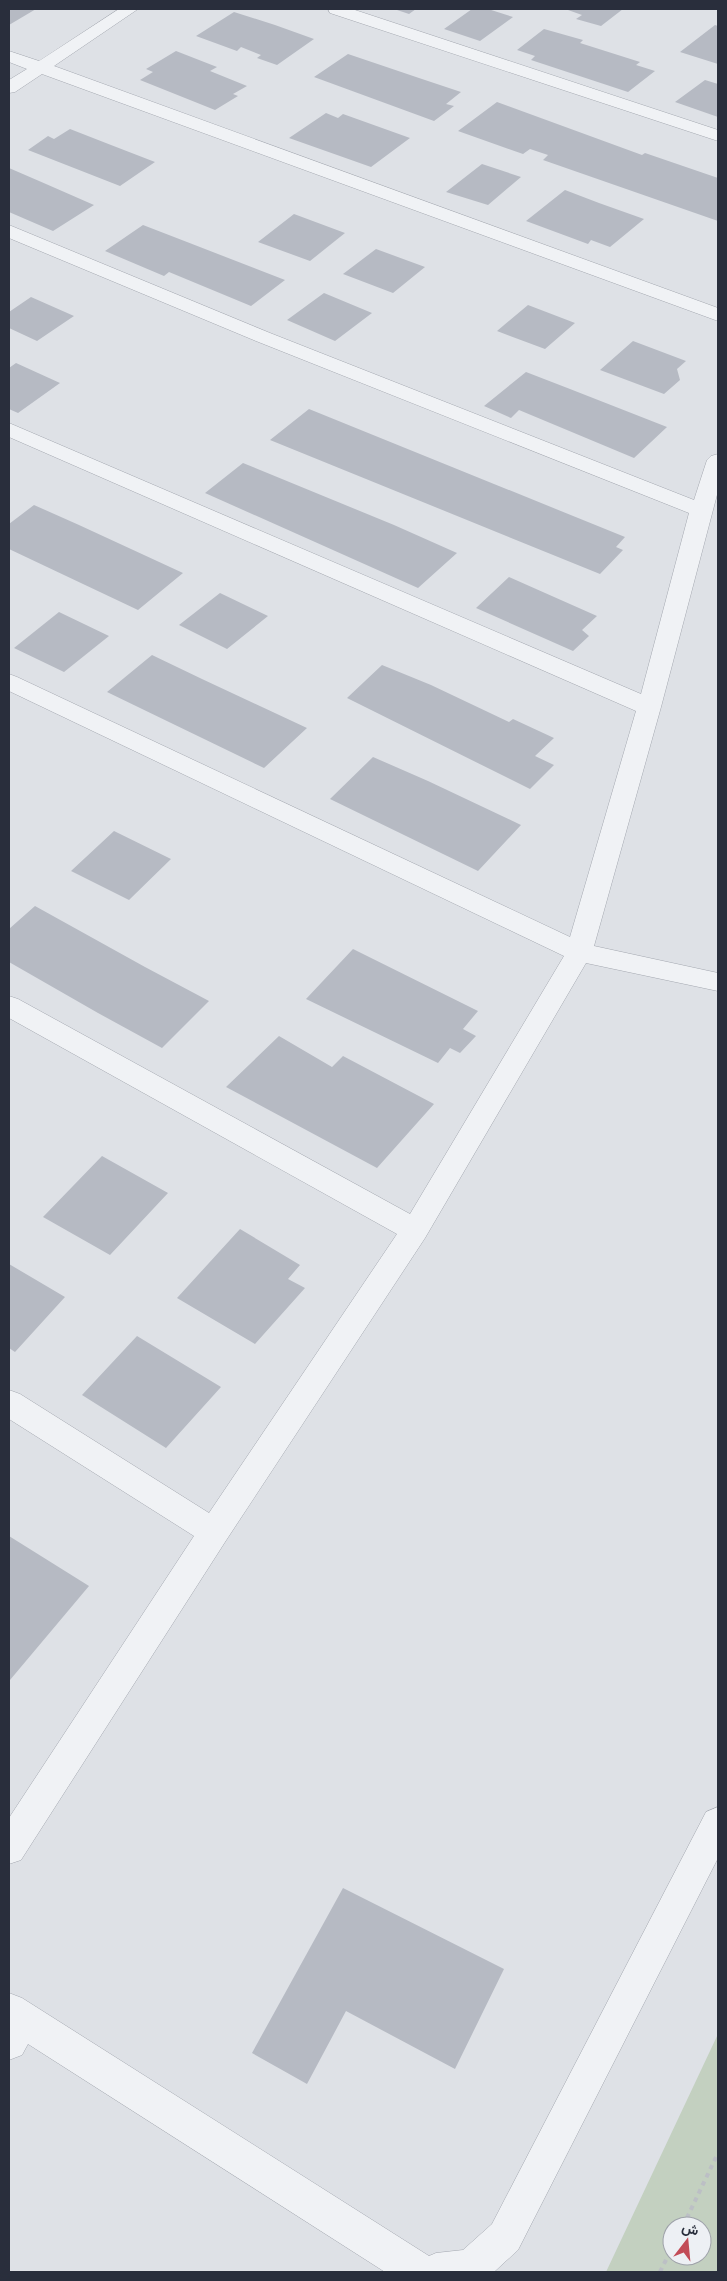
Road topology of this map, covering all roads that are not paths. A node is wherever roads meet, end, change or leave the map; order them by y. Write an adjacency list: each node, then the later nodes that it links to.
1 (130, 9): 4 (street)
2 (336, 9): 6 (street)
3 (9, 56): 4 (street)
4 (39, 68): 5 (street); 8 (street)
5 (9, 88)
6 (718, 136)
7 (9, 231): 11 (street)
8 (718, 315)
9 (9, 429): 13 (street)
10 (718, 460): 11 (street)
11 (701, 510): 13 (street)
12 (9, 682): 14 (street)
13 (649, 707): 14 (street)
14 (579, 952): 15 (street); 17 (street)
15 (718, 982)
16 (9, 1006): 17 (street)
17 (415, 1230): 19 (street)
18 (9, 1404): 19 (street)
19 (214, 1532): 21 (street)
20 (718, 1823): 23 (street)
21 (9, 1848)
22 (14, 2025): 24 (street)
23 (458, 2271)
24 (418, 2272)

